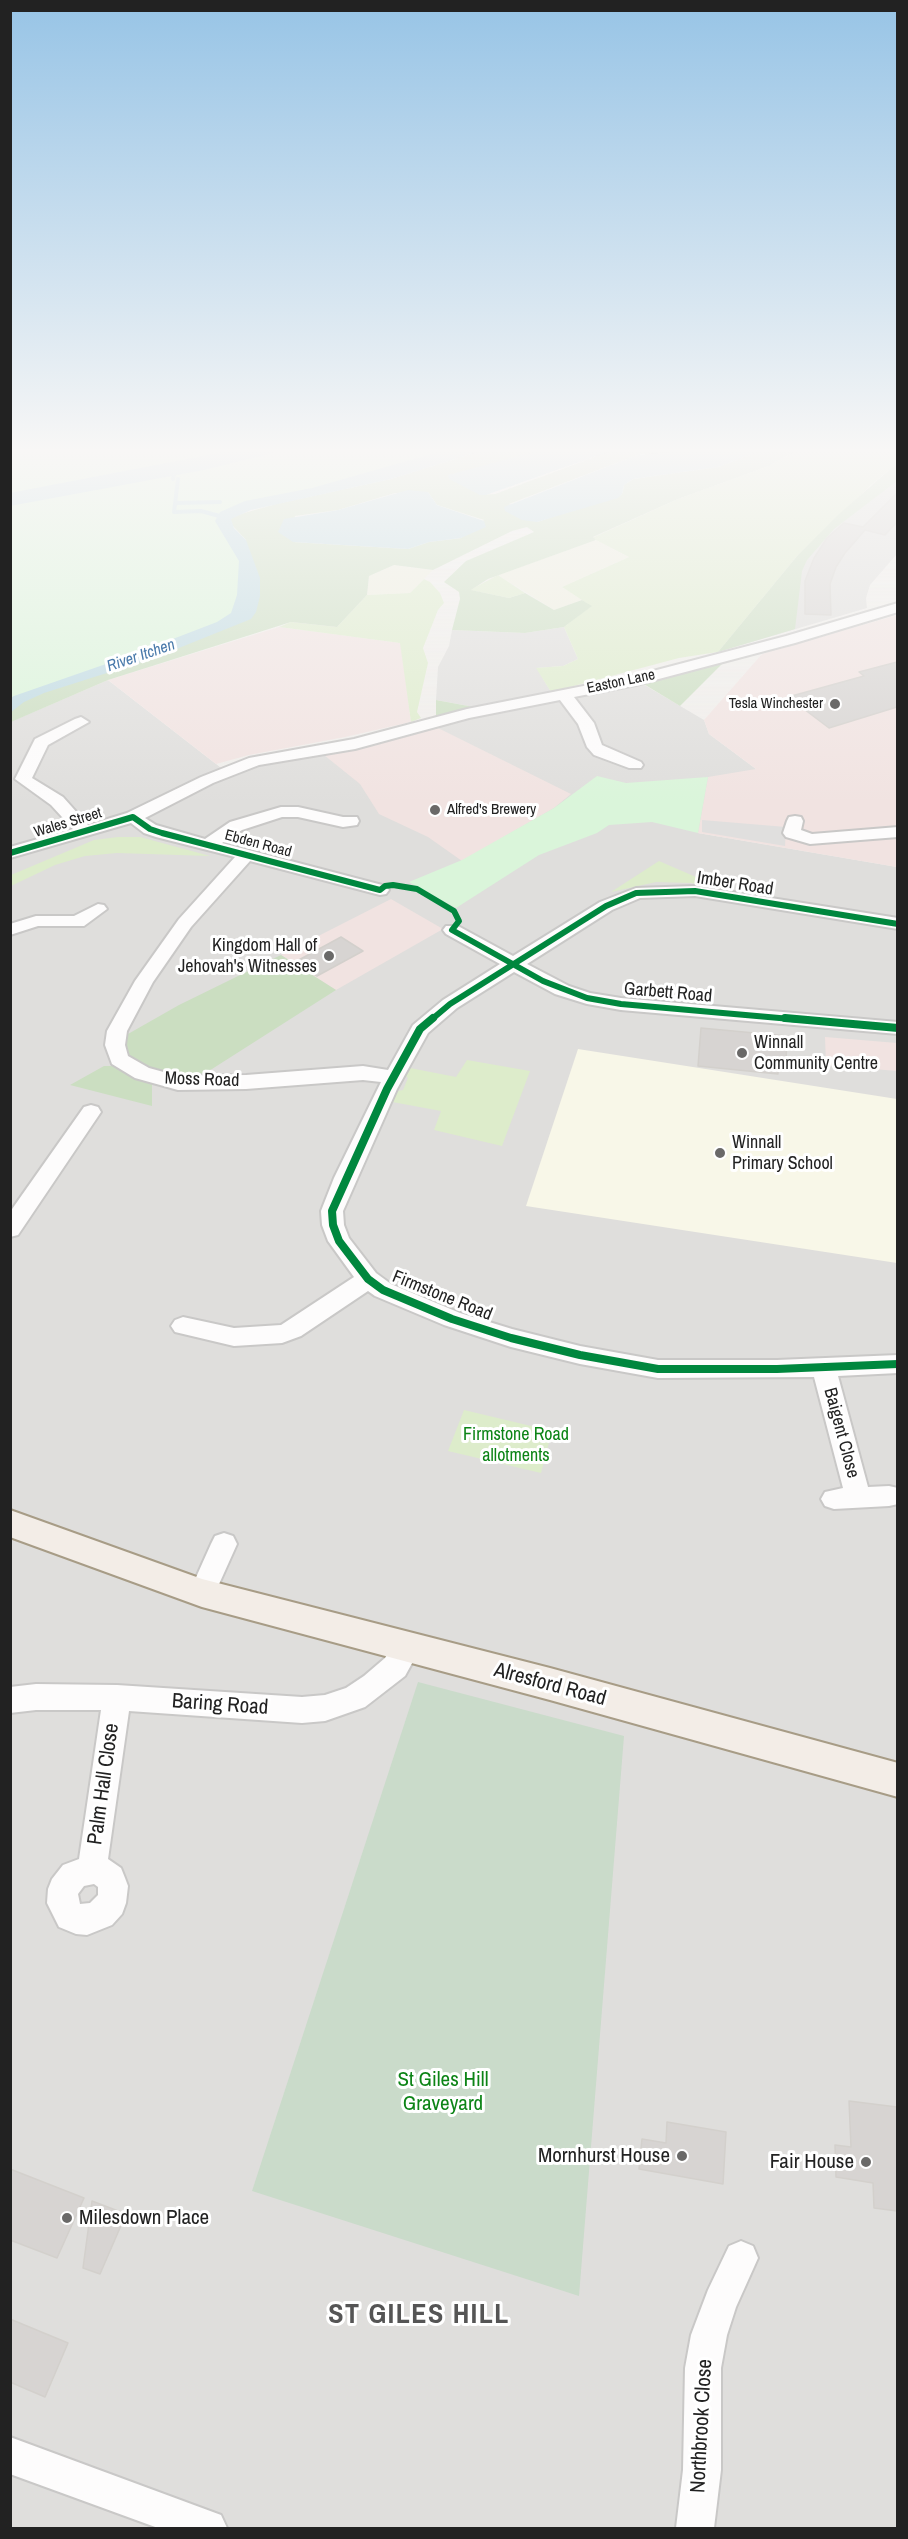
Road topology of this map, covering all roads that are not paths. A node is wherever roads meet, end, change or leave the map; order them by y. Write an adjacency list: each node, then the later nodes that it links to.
1 (897, 607): 2 (street, Easton Lane)
2 (564, 694): 4 (street, Easton Lane); 5 (street)
3 (81, 722): 9 (street)
4 (341, 747): 6 (street, Wales Street)
5 (635, 765)
6 (133, 818): 9 (street, Wales Street); 11 (street, Ebden Road)
7 (351, 821): 11 (street)
8 (795, 821): 10 (street)
9 (85, 832): 12 (street, Wales Street)
10 (897, 832)
11 (208, 845): 13 (street, Ebden Road)
12 (10, 853)
13 (246, 855): 14 (street, Ebden Road); 21 (street, Moss Road)
14 (380, 890)
15 (98, 909): 17 (street)
16 (897, 924): 19 (street, Imber Road)
17 (10, 930)
18 (452, 930): 19 (street, Garbett Road)
19 (513, 964): 20 (street, Garbett Road); 21 (street, Firmstone Road)
20 (897, 1028)
21 (393, 1077): 24 (street, Firmstone Road)
22 (91, 1112): 23 (street)
23 (10, 1229)
24 (368, 1278): 25 (street); 27 (street, Firmstone Road)
25 (183, 1327)
26 (897, 1364): 27 (street, Firmstone Road)
27 (824, 1368): 28 (street, Baigent Close)
28 (889, 1496)
29 (10, 1523): 31 (main road, Alresford Road)
30 (224, 1544): 31 (street)
31 (202, 1593): 32 (main road, Alresford Road)
32 (406, 1647): 33 (street, Baring Road); 35 (main road, Alresford Road)
33 (117, 1698): 34 (street, Baring Road); 36 (street, Palm Hall Close)
34 (10, 1700)
35 (897, 1780)
36 (92, 1869)
37 (741, 2258): 40 (street, Northbrook Close)
38 (10, 2455): 39 (street)
39 (208, 2529)
40 (695, 2529)

